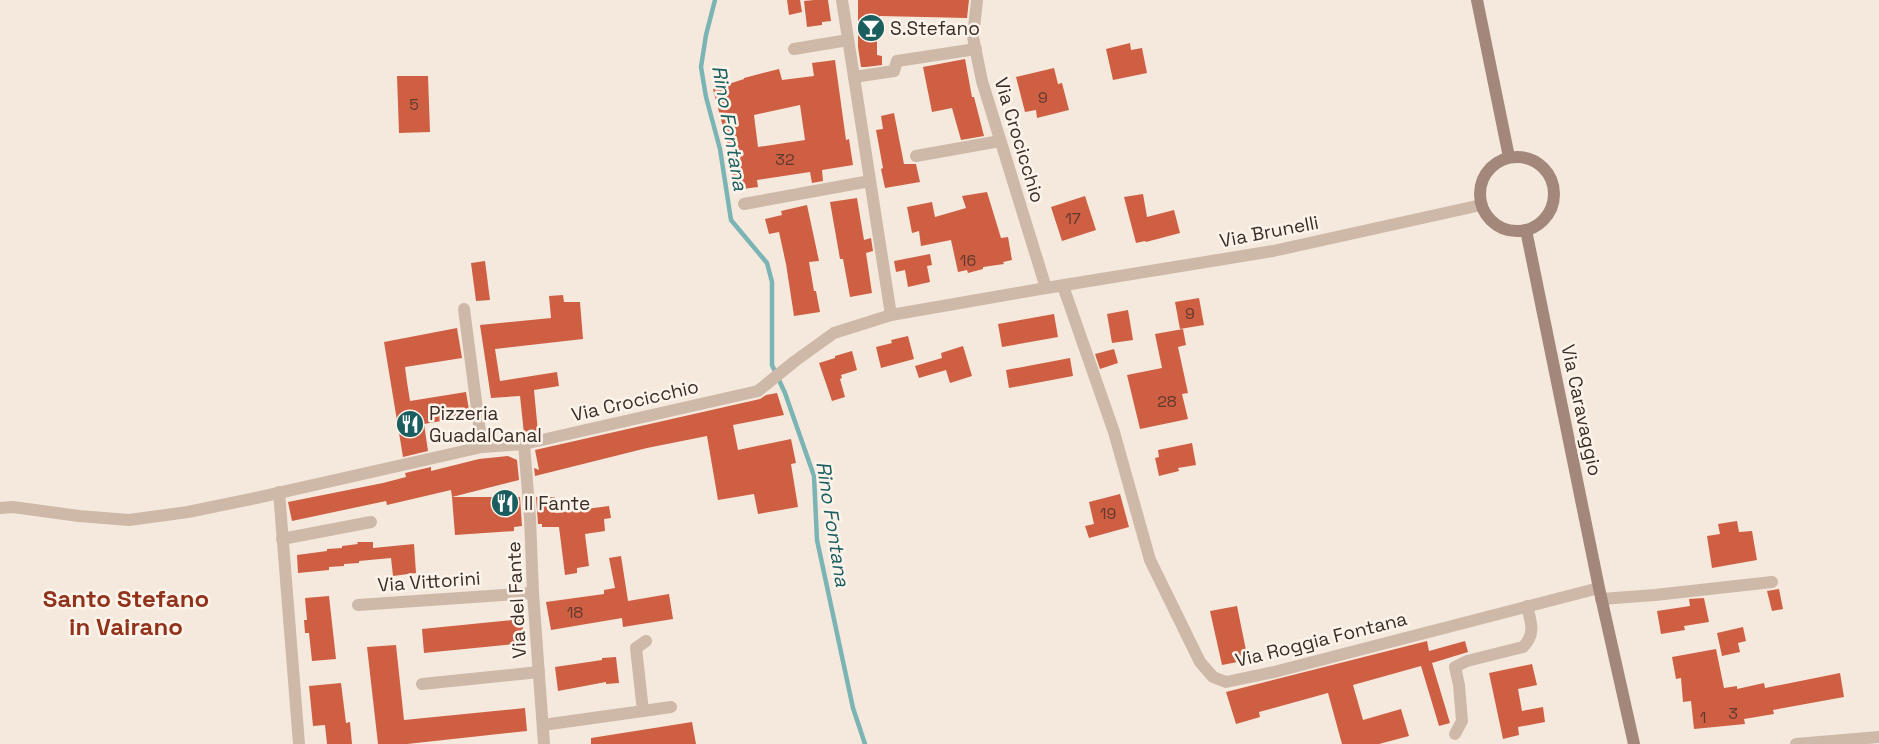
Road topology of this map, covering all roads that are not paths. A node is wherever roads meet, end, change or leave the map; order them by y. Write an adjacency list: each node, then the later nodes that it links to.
1 (842, 0): 4 (street)
2 (977, 0): 6 (street, Via Crocicchio)
3 (1477, 0): 10 (street)
4 (848, 40): 5 (street); 7 (street)
5 (794, 49)
6 (976, 49): 7 (street); 8 (street, Via Crocicchio)
7 (854, 77): 11 (street)
8 (1000, 141): 9 (street); 16 (street, Via Crocicchio)
9 (916, 156)
10 (1509, 157): 13 (street); 14 (street)
11 (870, 181): 12 (street); 18 (street)
12 (744, 204)
13 (1481, 205): 14 (street); 15 (street, Via Brunelli)
14 (1526, 230): 27 (street, Via Caravaggio)
15 (1063, 286): 16 (street, Via Crocicchio); 29 (street, Via Roggia Fontana)
16 (1046, 288): 18 (street, Via Crocicchio)
17 (464, 309): 20 (street)
18 (891, 315): 19 (street, Via Crocicchio)
19 (524, 444): 20 (street, Via Crocicchio); 26 (street, Via del Fante)
20 (482, 447): 21 (street, Via Crocicchio)
21 (279, 492): 22 (street, Via Crocicchio); 24 (street)
22 (0, 508)
23 (371, 522): 24 (street)
24 (282, 538): 38 (street)
25 (1772, 582): 27 (street)
26 (533, 593): 28 (street, Via Vittorini); 31 (street, Via del Fante)
27 (1600, 594): 29 (street, Via Roggia Fontana); 40 (street, Via Caravaggio)
28 (358, 605)
29 (1527, 606): 36 (street)
30 (646, 641): 34 (street)
31 (539, 672): 32 (street); 35 (street, Via del Fante)
32 (422, 684)
33 (671, 707): 34 (street)
34 (643, 710): 35 (street)
35 (543, 725): 39 (street, Via del Fante)
36 (1455, 734)
37 (1879, 737): 41 (street)
38 (299, 744)
39 (544, 744)
40 (1634, 744)
41 (1796, 744)

